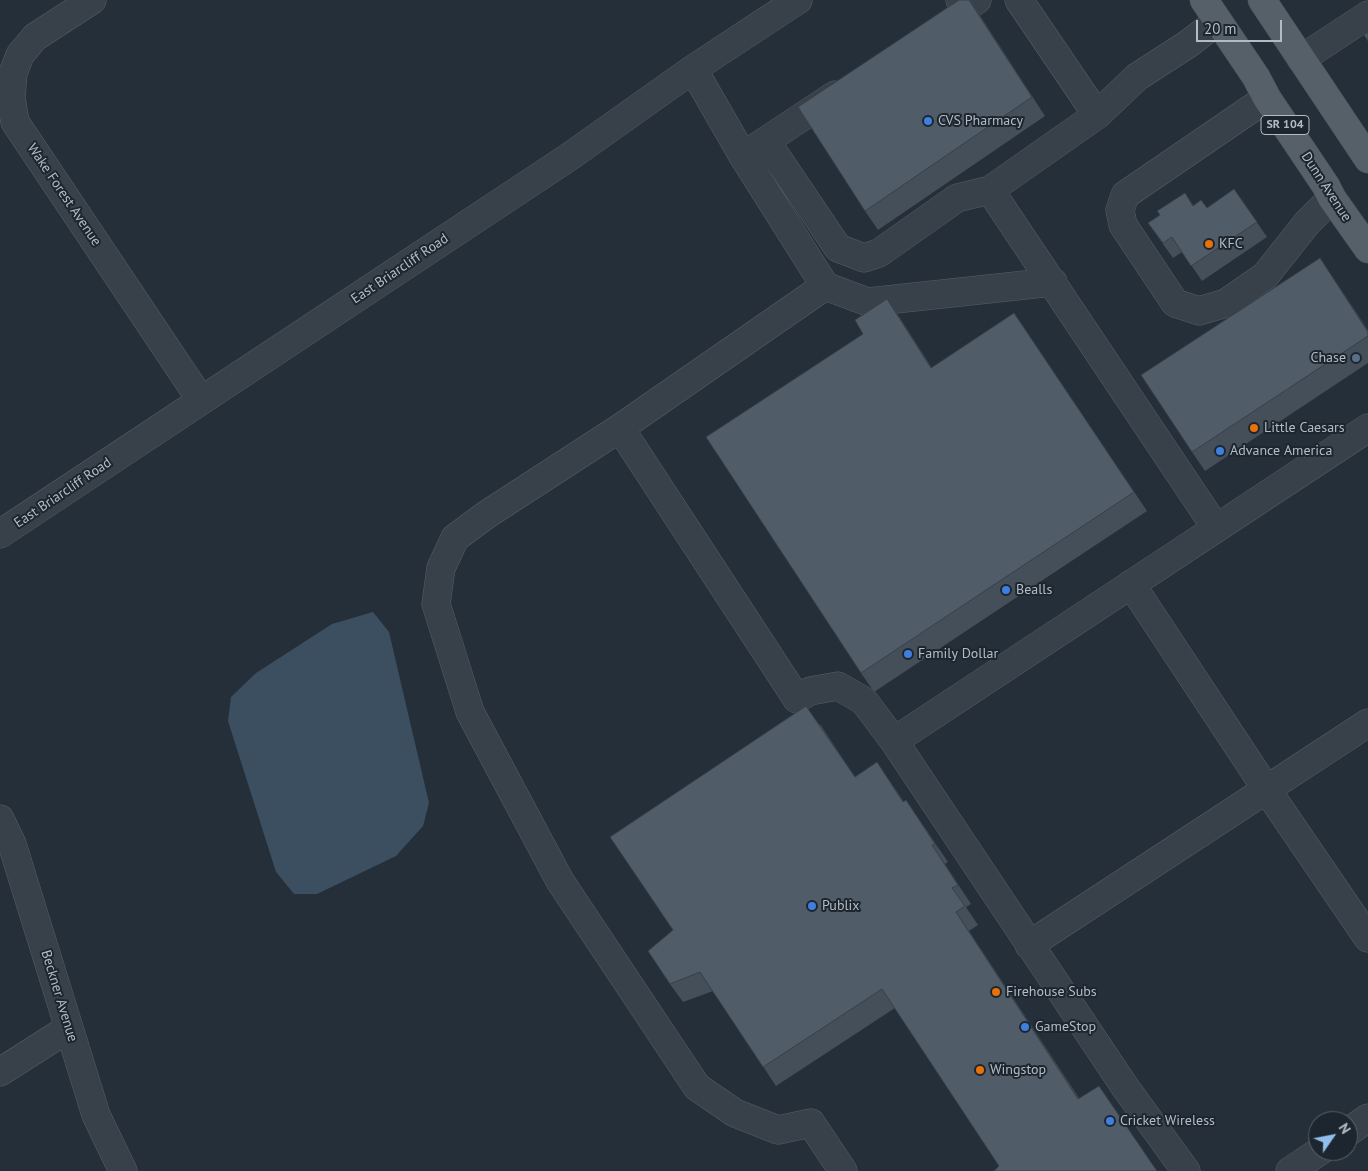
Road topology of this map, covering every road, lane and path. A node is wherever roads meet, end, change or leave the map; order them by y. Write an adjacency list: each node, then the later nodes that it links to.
1 (92, 0): 20 (street, Wake Forest Avenue)
2 (798, 0): 8 (street, East Briarcliff Road)
3 (1019, 0): 11 (street)
4 (1262, 0): 7 (main road)
5 (1211, 11): 10 (main road, Dunn Avenue / SR 104); 11 (street)
6 (1368, 15): 7 (street)
7 (1301, 59): 14 (main road)
8 (693, 69): 13 (street); 20 (street, East Briarcliff Road)
9 (858, 80): 12 (street)
10 (1267, 98): 16 (main road, Dunn Avenue / SR 104); 16 (street)
11 (1098, 115): 15 (street)
12 (766, 141): 13 (street); 15 (street)
13 (743, 156): 19 (street)
14 (1368, 159)
15 (990, 190): 18 (street)
16 (1332, 198): 17 (main road, Dunn Avenue / SR 104)
17 (1368, 249)
18 (1053, 282): 19 (street); 23 (street)
19 (825, 286): 21 (street)
20 (201, 400): 24 (street, East Briarcliff Road)
21 (620, 428): 27 (street); 36 (street)
22 (1368, 428): 23 (street)
23 (1216, 528): 25 (street)
24 (0, 534)
25 (1131, 584): 27 (street); 28 (street)
26 (1368, 723): 28 (street)
27 (894, 741): 31 (street)
28 (1267, 790): 30 (street); 31 (street)
29 (0, 819): 32 (street, Beckner Avenue)
30 (1368, 938)
31 (1029, 945): 37 (street)
32 (69, 1028): 33 (street); 35 (street, Beckner Avenue)
33 (0, 1072)
34 (1308, 1159): 38 (street)
35 (123, 1171)
36 (843, 1171)
37 (1186, 1171)
38 (1290, 1171)

